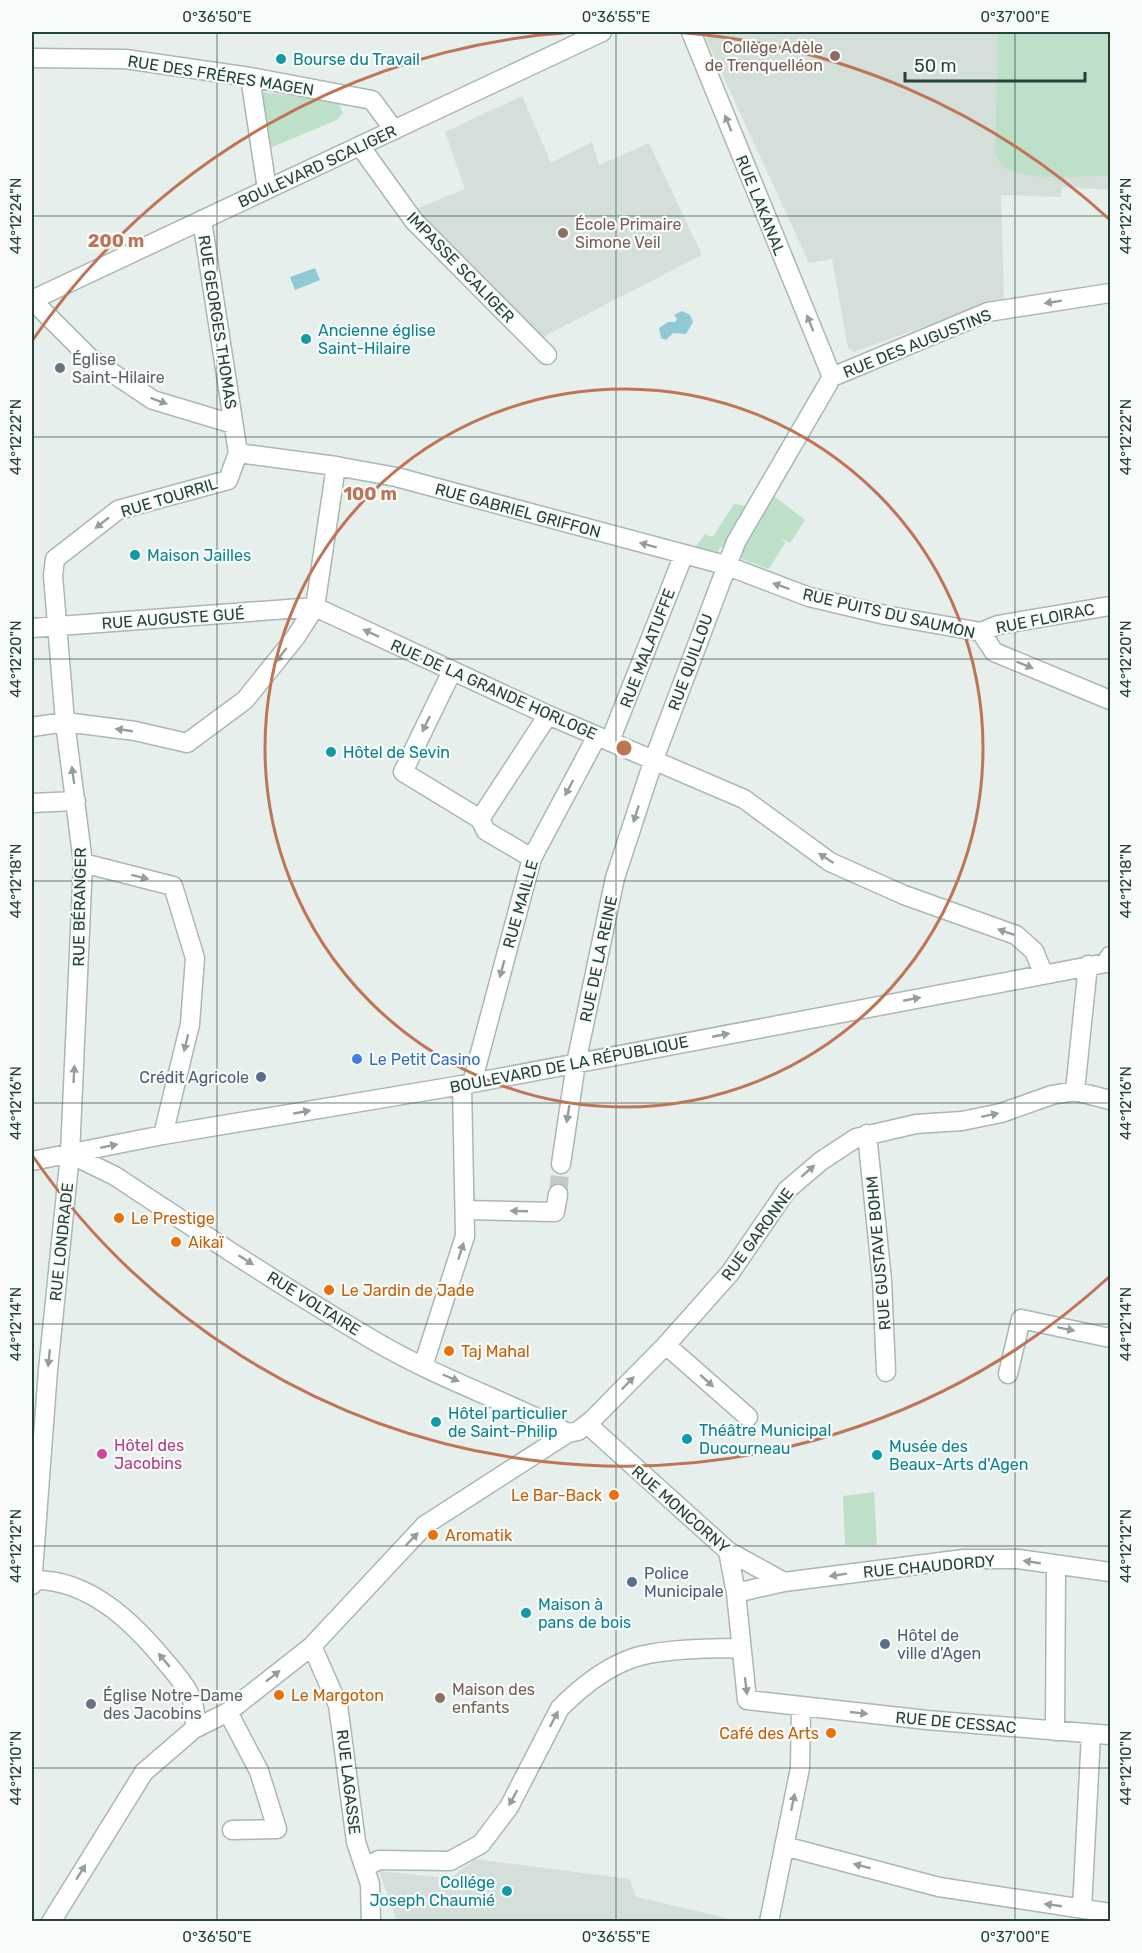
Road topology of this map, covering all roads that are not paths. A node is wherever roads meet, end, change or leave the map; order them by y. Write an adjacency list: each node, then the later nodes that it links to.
1 (602, 32): 5 (street, BOULEVARD SCALIGER)
2 (691, 32): 12 (street, RUE LAKANAL, one-way to 2)
3 (32, 58): 4 (street, RUE DES FRÉRES MAGEN)
4 (250, 77): 5 (street, RUE DES FRÉRES MAGEN); 7 (street)
5 (394, 130): 6 (street, BOULEVARD SCALIGER)
6 (360, 146): 7 (street, BOULEVARD SCALIGER); 11 (street, IMPASSE SCALIGER)
7 (267, 189): 8 (street, BOULEVARD SCALIGER)
8 (202, 220): 10 (street, BOULEVARD SCALIGER); 13 (street, RUE GEORGES THOMAS)
9 (1110, 293): 12 (street, RUE DES AUGUSTINS, one-way to 12)
10 (32, 300): 13 (street, one-way to 13)
11 (547, 355)
12 (832, 377): 17 (street, RUE DES AUGUSTINS)
13 (233, 424): 14 (street, RUE GEORGES THOMAS)
14 (238, 453): 15 (street, RUE GABRIEL GRIFFON); 20 (street, RUE TOURRIL, one-way to 20)
15 (336, 466): 16 (street, RUE GABRIEL GRIFFON, one-way to 15); 19 (street)
16 (684, 554): 17 (street, RUE GABRIEL GRIFFON); 28 (street, RUE MALATUFFE)
17 (725, 566): 22 (street, RUE PUITS DU SAUMON, one-way to 17); 29 (street, RUE QUILLOU)
18 (1110, 606): 22 (street, RUE FLOIRAC)
19 (315, 607): 20 (street, RUE AUGUSTE GUÉ); 23 (street, RUE DE LA GRANDE HORLOGE, one-way to 19); 26 (street, one-way to 26)
20 (57, 626): 21 (street, RUE AUGUSTE GUÉ); 26 (street, RUE BÉRANGER)
21 (32, 628)
22 (981, 632): 24 (street, RUE PUITS DU SAUMON, one-way to 24)
23 (452, 671): 25 (street, RUE DE LA GRANDE HORLOGE); 32 (street, one-way to 32)
24 (1110, 700)
25 (548, 715): 28 (street, RUE DE LA GRANDE HORLOGE); 32 (street)
26 (65, 722): 27 (street); 30 (street, RUE BÉRANGER, one-way to 26)
27 (32, 727)
28 (603, 739): 29 (street, RUE DE LA GRANDE HORLOGE); 33 (street, RUE MAILLE, one-way to 33)
29 (654, 759): 37 (street, RUE DE LA GRANDE HORLOGE, one-way to 29); 38 (street, RUE DE LA REINE, one-way to 38)
30 (76, 801): 31 (street); 34 (street, RUE BÉRANGER)
31 (32, 803)
32 (480, 819): 33 (street)
33 (532, 858): 39 (street, RUE MAILLE, one-way to 39)
34 (83, 863): 43 (street, one-way to 43); 44 (street, RUE BÉRANGER, one-way to 34)
35 (1108, 959): 36 (street, BOULEVARD DE LA RÉPUBLIQUE)
36 (1088, 965): 37 (street, BOULEVARD DE LA RÉPUBLIQUE); 40 (street)
37 (1043, 973): 38 (street, BOULEVARD DE LA RÉPUBLIQUE, one-way to 37)
38 (576, 1063): 39 (street, BOULEVARD DE LA RÉPUBLIQUE); 46 (street, RUE DE LA REINE, one-way to 46)
39 (467, 1084): 43 (street, BOULEVARD DE LA RÉPUBLIQUE, one-way to 39); 48 (street, RUE MAILLE)
40 (1075, 1091): 41 (street); 42 (street, RUE GARONNE, one-way to 40)
41 (1110, 1100)
42 (867, 1134): 50 (street, RUE GARONNE, one-way to 42); 52 (street, RUE GUSTAVE BOHM)
43 (163, 1136): 44 (street, BOULEVARD DE LA RÉPUBLIQUE, one-way to 43)
44 (70, 1154): 45 (street, BOULEVARD DE LA RÉPUBLIQUE); 51 (street, RUE VOLTAIRE, one-way to 51); 61 (street, RUE LONDRADE, one-way to 61)
45 (32, 1161)
46 (561, 1164)
47 (558, 1194): 48 (street, one-way to 48)
48 (465, 1210): 51 (street, RUE MAILLE, one-way to 48)
49 (1110, 1338): 53 (street, one-way to 49)
50 (666, 1345): 54 (street, one-way to 54); 55 (street, RUE GARONNE, one-way to 50)
51 (423, 1366): 56 (street, RUE VOLTAIRE, one-way to 56)
52 (886, 1372)
53 (1008, 1374)
54 (748, 1417)
55 (587, 1424): 56 (street, RUE GARONNE); 57 (street, RUE MONCORNY)
56 (568, 1433): 63 (street, RUE GARONNE, one-way to 56)
57 (728, 1551): 60 (street, RUE MONCORNY); 62 (street)
58 (1056, 1566): 59 (street, RUE CHAUDORDY); 60 (street, RUE CHAUDORDY, one-way to 60); 68 (street)
59 (1110, 1572)
60 (783, 1582): 62 (street, RUE CHAUDORDY)
61 (33, 1583): 67 (street, one-way to 61)
62 (736, 1593): 64 (street)
63 (312, 1646): 66 (street, RUE GARONNE, one-way to 63); 73 (street, RUE LAGASSE)
64 (741, 1648): 65 (street, RUE DE CESSAC, one-way to 65); 73 (street)
65 (801, 1707): 68 (street, RUE DE CESSAC, one-way to 68); 72 (street, one-way to 65)
66 (228, 1712): 67 (street, RUE GARONNE); 71 (street)
67 (194, 1729): 76 (street, RUE GARONNE, one-way to 67)
68 (1055, 1731): 69 (street, RUE DE CESSAC)
69 (1091, 1734): 70 (street, RUE DE CESSAC); 74 (street)
70 (1110, 1735)
71 (232, 1830)
72 (784, 1845): 74 (street, one-way to 72); 78 (street)
73 (365, 1868): 77 (street, RUE LAGASSE)
74 (1082, 1909): 75 (street)
75 (1110, 1913)
76 (51, 1922)
77 (371, 1922)
78 (769, 1922)

